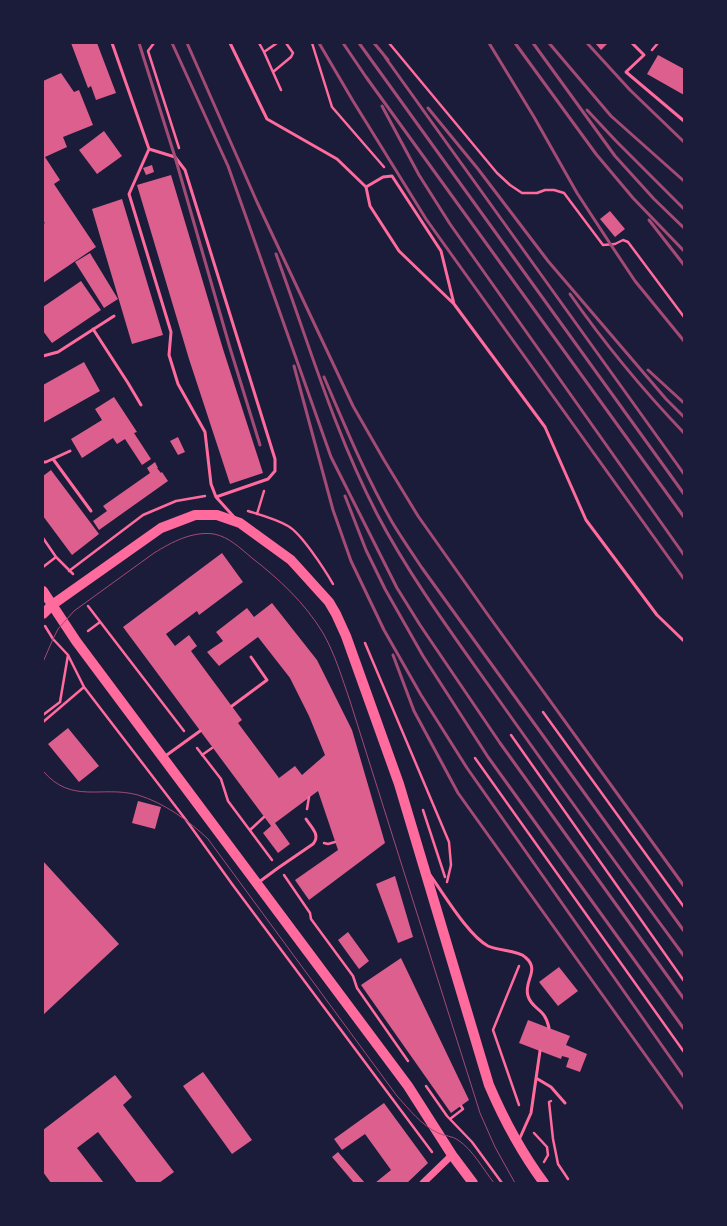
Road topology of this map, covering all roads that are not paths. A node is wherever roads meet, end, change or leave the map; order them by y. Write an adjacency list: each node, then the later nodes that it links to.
1 (112, 43): 5 (lane)
2 (230, 43): 6 (lane)
3 (632, 43): 4 (lane)
4 (684, 120)
5 (148, 149): 15 (lane); 15 (lane)
6 (366, 187): 7 (lane); 7 (lane)
7 (454, 304): 21 (lane)
8 (114, 316): 9 (lane)
9 (93, 329): 10 (lane); 11 (lane)
10 (43, 356)
11 (141, 405)
12 (70, 452): 13 (lane)
13 (53, 459): 14 (lane); 16 (lane)
14 (43, 462)
15 (216, 497): 17 (lane)
16 (91, 511)
17 (240, 523): 19 (main road); 27 (main road)
18 (43, 591): 19 (main road)
19 (52, 605): 20 (main road); 25 (main road)
20 (43, 614)
21 (684, 641)
22 (251, 658): 23 (lane)
23 (232, 706)
24 (200, 731): 25 (lane)
25 (163, 758): 28 (main road)
26 (306, 820): 28 (lane)
27 (424, 866): 29 (lane); 33 (main road)
28 (256, 884): 34 (main road)
29 (549, 1028)
30 (540, 1051): 31 (lane)
31 (536, 1078): 32 (lane); 33 (lane)
32 (565, 1102)
33 (517, 1144): 37 (main road)
34 (452, 1155): 35 (street); 36 (main road)
35 (424, 1183)
36 (473, 1183)
37 (544, 1183)

